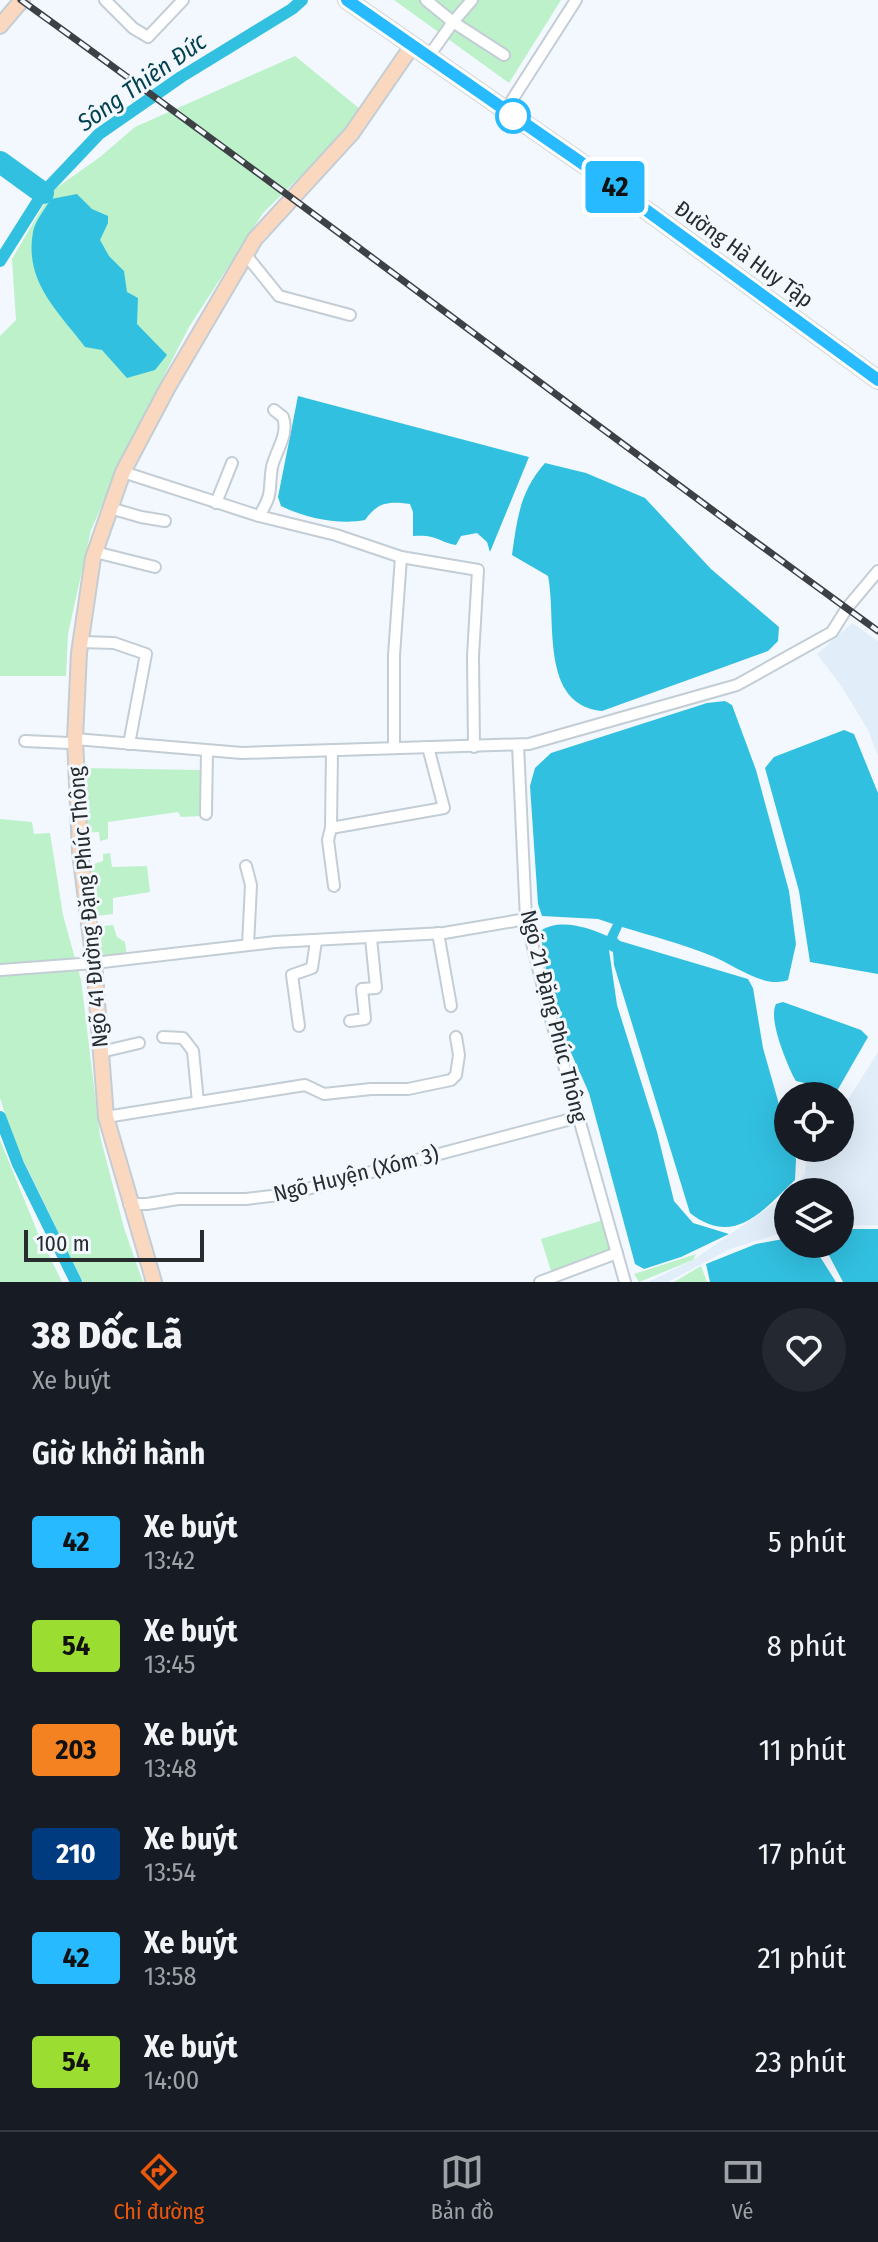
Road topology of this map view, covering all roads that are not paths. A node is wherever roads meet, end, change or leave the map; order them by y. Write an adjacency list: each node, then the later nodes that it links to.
1 (22, 0): 9 (street)
2 (105, 0): 3 (street)
3 (183, 0)
4 (347, 0): 10 (main road, Đường Hà Huy Tập)
5 (426, 0): 8 (street)
6 (472, 0): 8 (street)
7 (576, 0): 13 (street)
8 (453, 22): 11 (street); 12 (street)
9 (0, 26)
10 (412, 46): 12 (main road, Đường Hà Huy Tập); 14 (street, Ngõ 41 Đường Đặng Phúc Thông)
11 (504, 55)
12 (429, 56): 13 (main road, Đường Hà Huy Tập)
13 (505, 111): 16 (main road, Đường Hà Huy Tập)
14 (246, 255): 15 (street); 19 (street, Ngõ 41 Đường Đặng Phúc Thông)
15 (350, 315)
16 (878, 380)
17 (274, 410): 22 (street)
18 (232, 463): 20 (street)
19 (123, 472): 20 (street); 21 (street, Ngõ 41 Đường Đặng Phúc Thông)
20 (216, 503): 22 (street)
21 (110, 508): 23 (street); 24 (street, Ngõ 41 Đường Đặng Phúc Thông)
22 (259, 516): 25 (street)
23 (165, 521)
24 (95, 552): 26 (street); 28 (street, Ngõ 41 Đường Đặng Phúc Thông)
25 (401, 557): 34 (street); 35 (street)
26 (155, 567)
27 (878, 571): 32 (street)
28 (81, 642): 29 (street, Ngõ 41 Đường Đặng Phúc Thông); 31 (street)
29 (75, 739): 30 (street); 31 (street); 47 (street, Ngõ 41 Đường Đặng Phúc Thông)
30 (25, 741)
31 (129, 744): 37 (street)
32 (518, 745): 34 (street); 42 (street, Ngõ 21 Đặng Phúc Thông)
33 (428, 747): 34 (street); 35 (street); 39 (street)
34 (474, 747)
35 (394, 748): 36 (street)
36 (332, 750): 37 (street); 39 (street)
37 (207, 751): 38 (street)
38 (206, 814)
39 (331, 828): 41 (street)
40 (246, 866): 46 (street)
41 (334, 886)
42 (526, 919): 43 (street); 58 (street, Ngõ 21 Đặng Phúc Thông)
43 (438, 933): 44 (street); 49 (street)
44 (371, 938): 45 (street); 50 (street)
45 (316, 941): 46 (street); 51 (street)
46 (248, 945): 47 (street)
47 (94, 963): 48 (street); 55 (street, Ngõ 41 Đường Đặng Phúc Thông)
48 (1, 970)
49 (451, 1006)
50 (350, 1021)
51 (299, 1026)
52 (163, 1037): 56 (street)
53 (456, 1037): 56 (street)
54 (139, 1043): 55 (street)
55 (101, 1052): 57 (street, Ngõ 41 Đường Đặng Phúc Thông)
56 (198, 1102): 57 (street)
57 (106, 1117): 59 (street, Ngõ 41 Đường Đặng Phúc Thông)
58 (579, 1117): 59 (street, Ngõ Huyện (Xóm 3)); 60 (street, Ngõ 21 Đặng Phúc Thông)
59 (129, 1204): 61 (street, Ngõ 41 Đường Đặng Phúc Thông)
60 (617, 1253): 62 (street); 63 (street, Ngõ 21 Đặng Phúc Thông)
61 (154, 1282)
62 (540, 1282)
63 (625, 1282)

